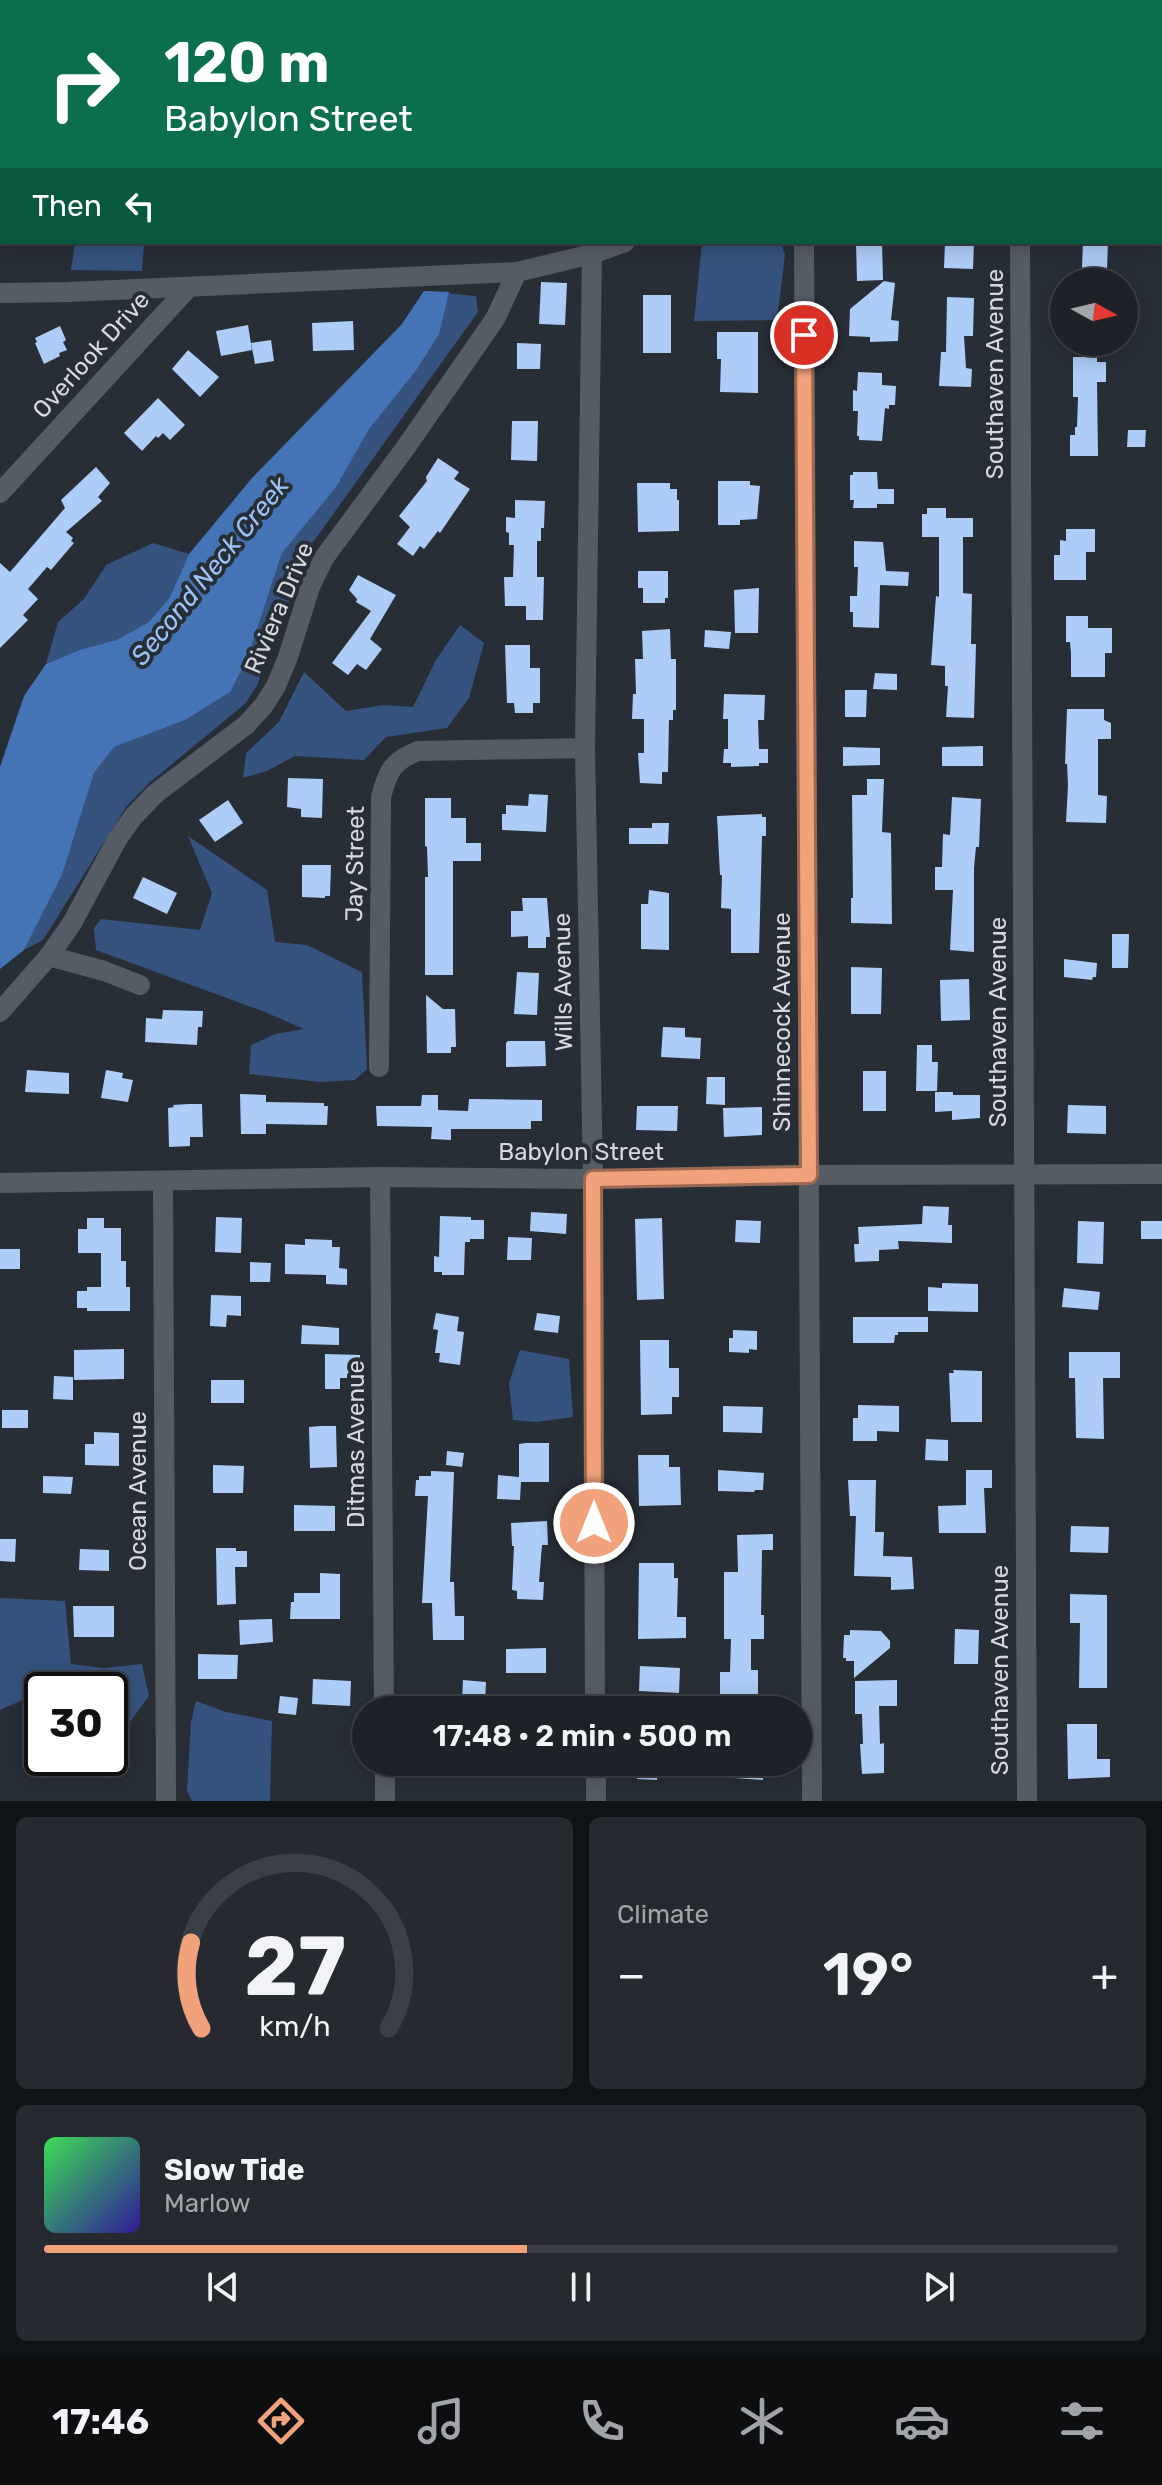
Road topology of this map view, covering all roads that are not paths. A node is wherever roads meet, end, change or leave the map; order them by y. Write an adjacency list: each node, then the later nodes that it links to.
1 (620, 244): 4 (street)
2 (804, 244): 15 (street, Shinnecock Avenue)
3 (1020, 244): 16 (street, Southaven Avenue)
4 (592, 254): 5 (street); 9 (street, Wills Avenue)
5 (517, 272): 6 (street); 10 (street, Riviera Drive)
6 (189, 287): 7 (street); 8 (street, Overlook Drive)
7 (0, 293)
8 (0, 493)
9 (585, 748): 13 (street, Jay Street); 18 (street, Wills Avenue)
10 (49, 956): 11 (street); 12 (street, Riviera Drive)
11 (140, 985)
12 (0, 1012)
13 (379, 1067)
14 (1162, 1174): 16 (street, Babylon Street)
15 (809, 1175): 16 (street, Babylon Street); 18 (street, Babylon Street); 28 (street, Shinnecock Avenue)
16 (1025, 1175): 29 (street, Southaven Avenue)
17 (380, 1177): 18 (street, Babylon Street); 19 (street, Babylon Street); 21 (street, Ditmas Avenue)
18 (593, 1179): 22 (street, Wills Avenue)
19 (163, 1181): 20 (street, Babylon Street); 25 (street, Ocean Avenue)
20 (0, 1183)
21 (384, 1696)
22 (595, 1696)
23 (385, 1776): 26 (street)
24 (596, 1776): 27 (street)
25 (166, 1801)
26 (385, 1801)
27 (596, 1801)
28 (812, 1801)
29 (1027, 1801)

